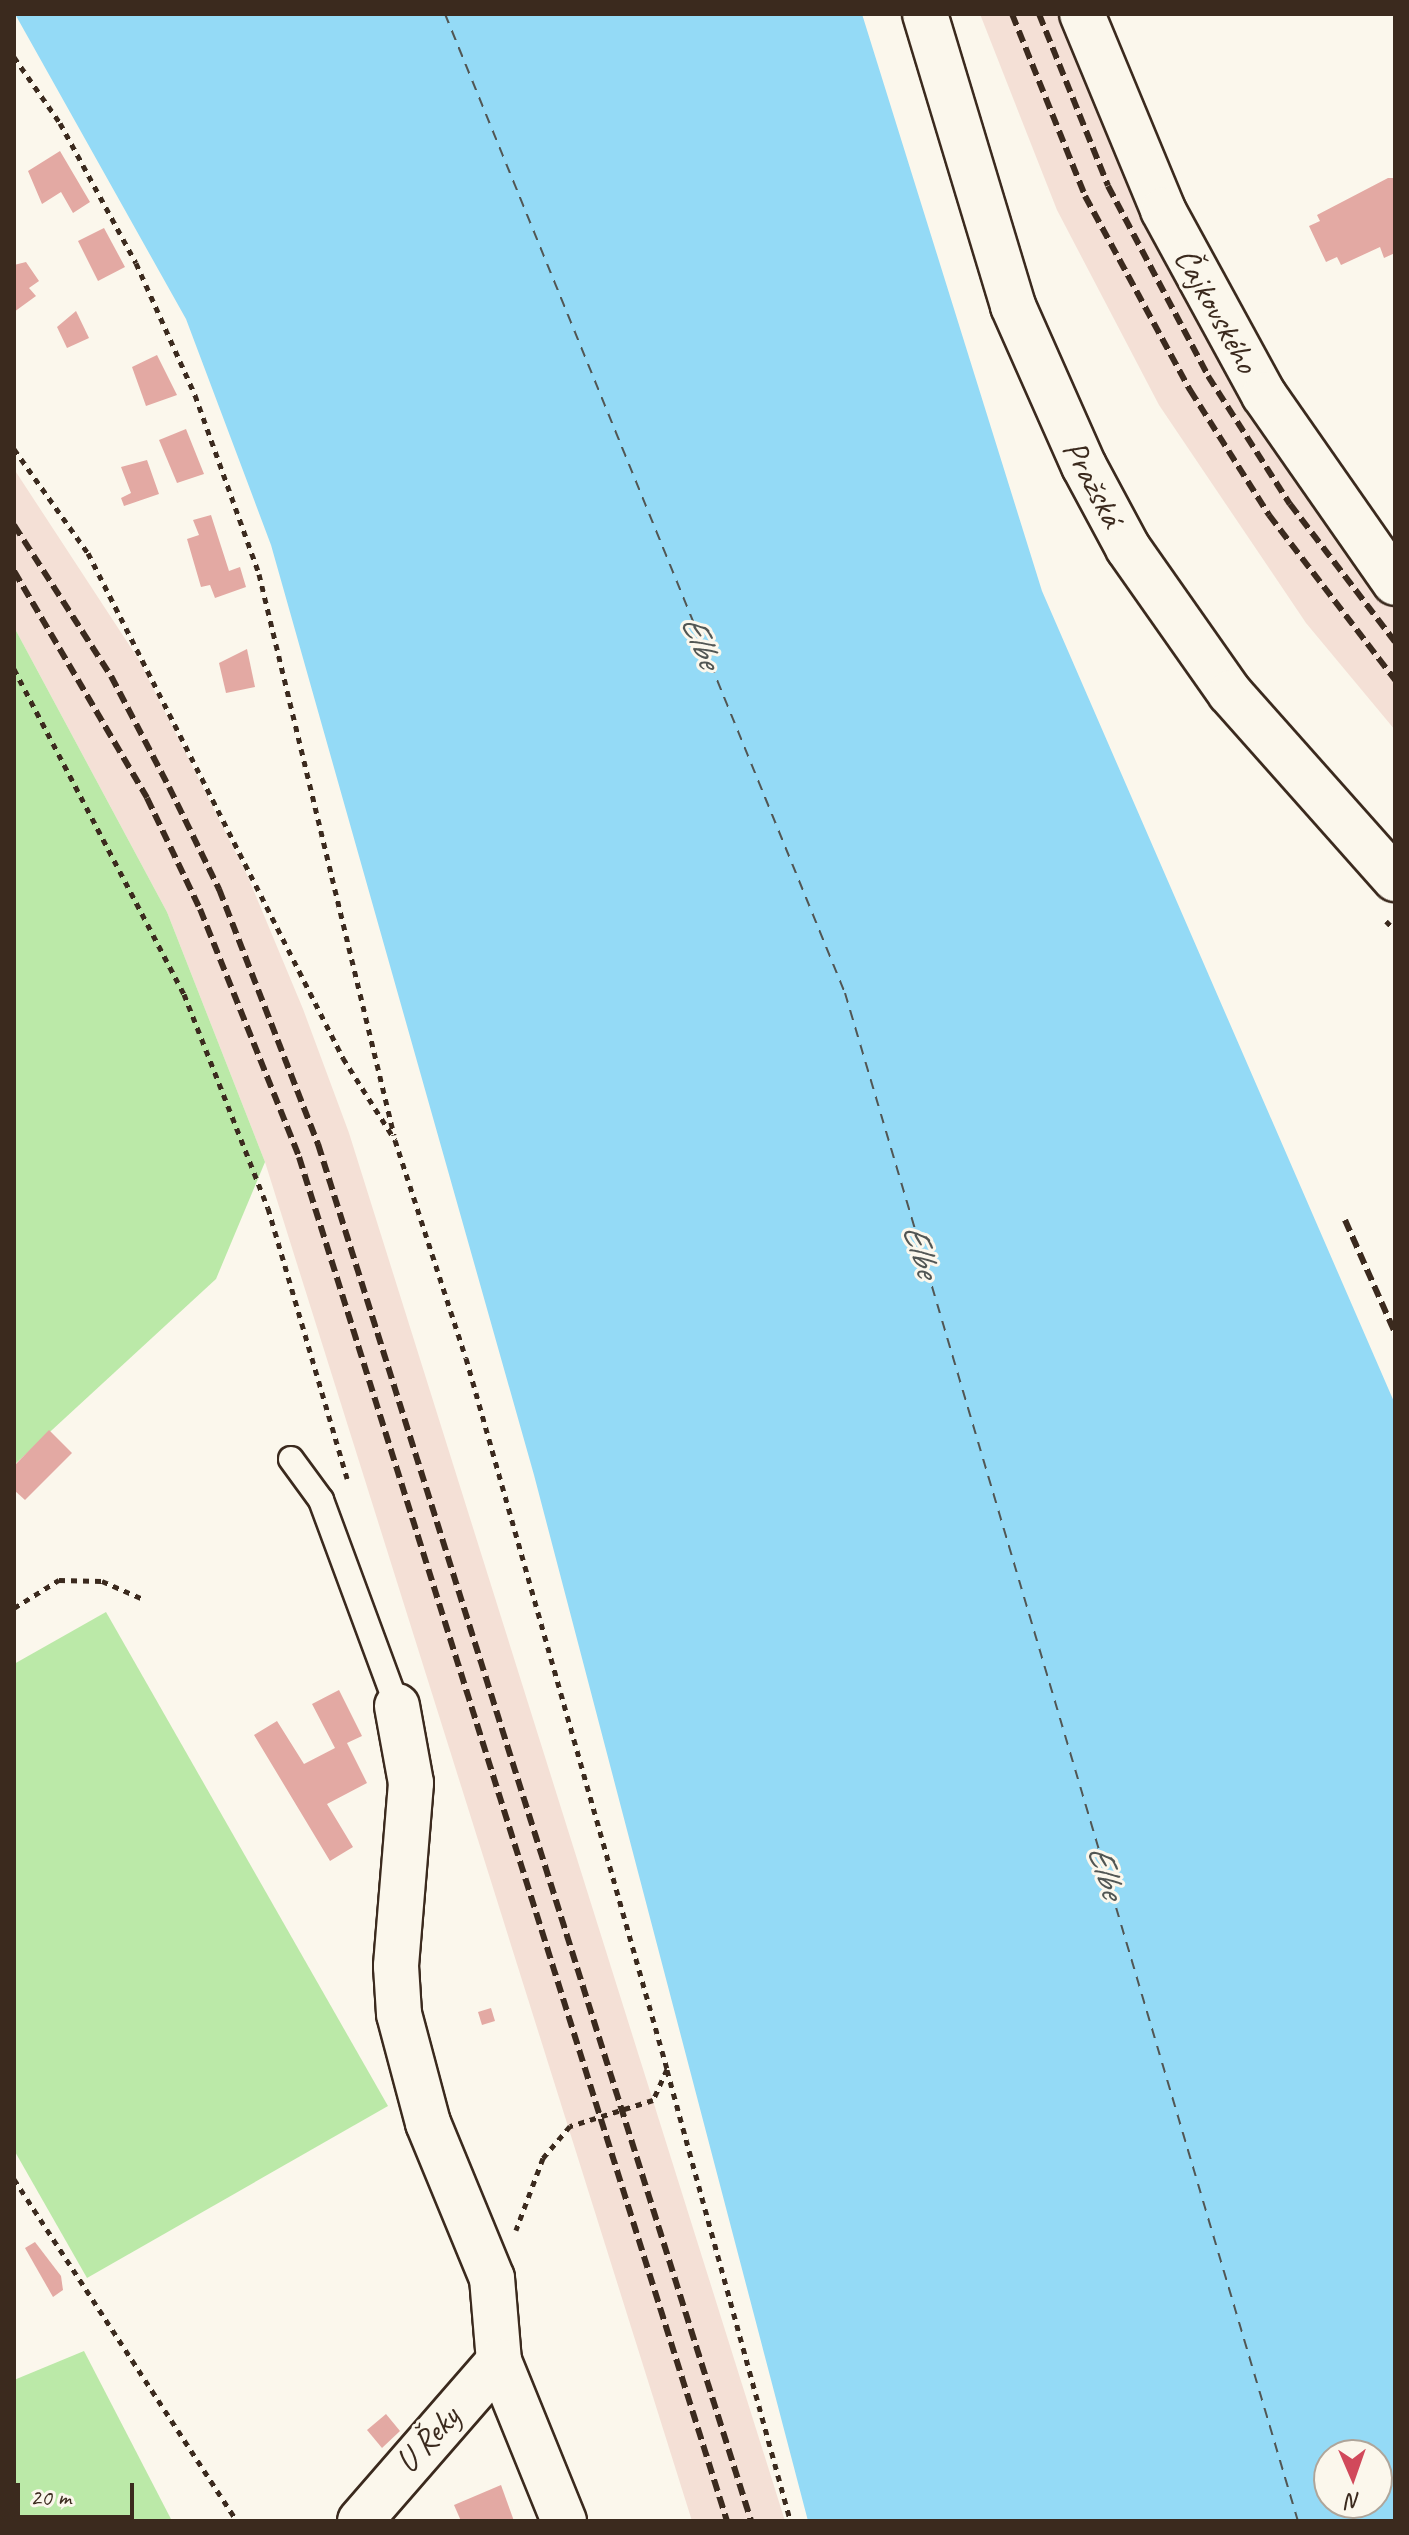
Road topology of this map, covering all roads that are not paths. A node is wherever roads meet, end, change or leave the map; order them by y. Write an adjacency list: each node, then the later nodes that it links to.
1 (925, 14): 4 (street, Pražská)
2 (1082, 14): 3 (street, Čajkovského)
3 (1395, 583)
4 (1395, 879)
5 (291, 1459): 6 (lane)
6 (397, 1706): 7 (street)
7 (499, 2361): 8 (street, U Řeky); 9 (street)
8 (360, 2521)
9 (564, 2521)

